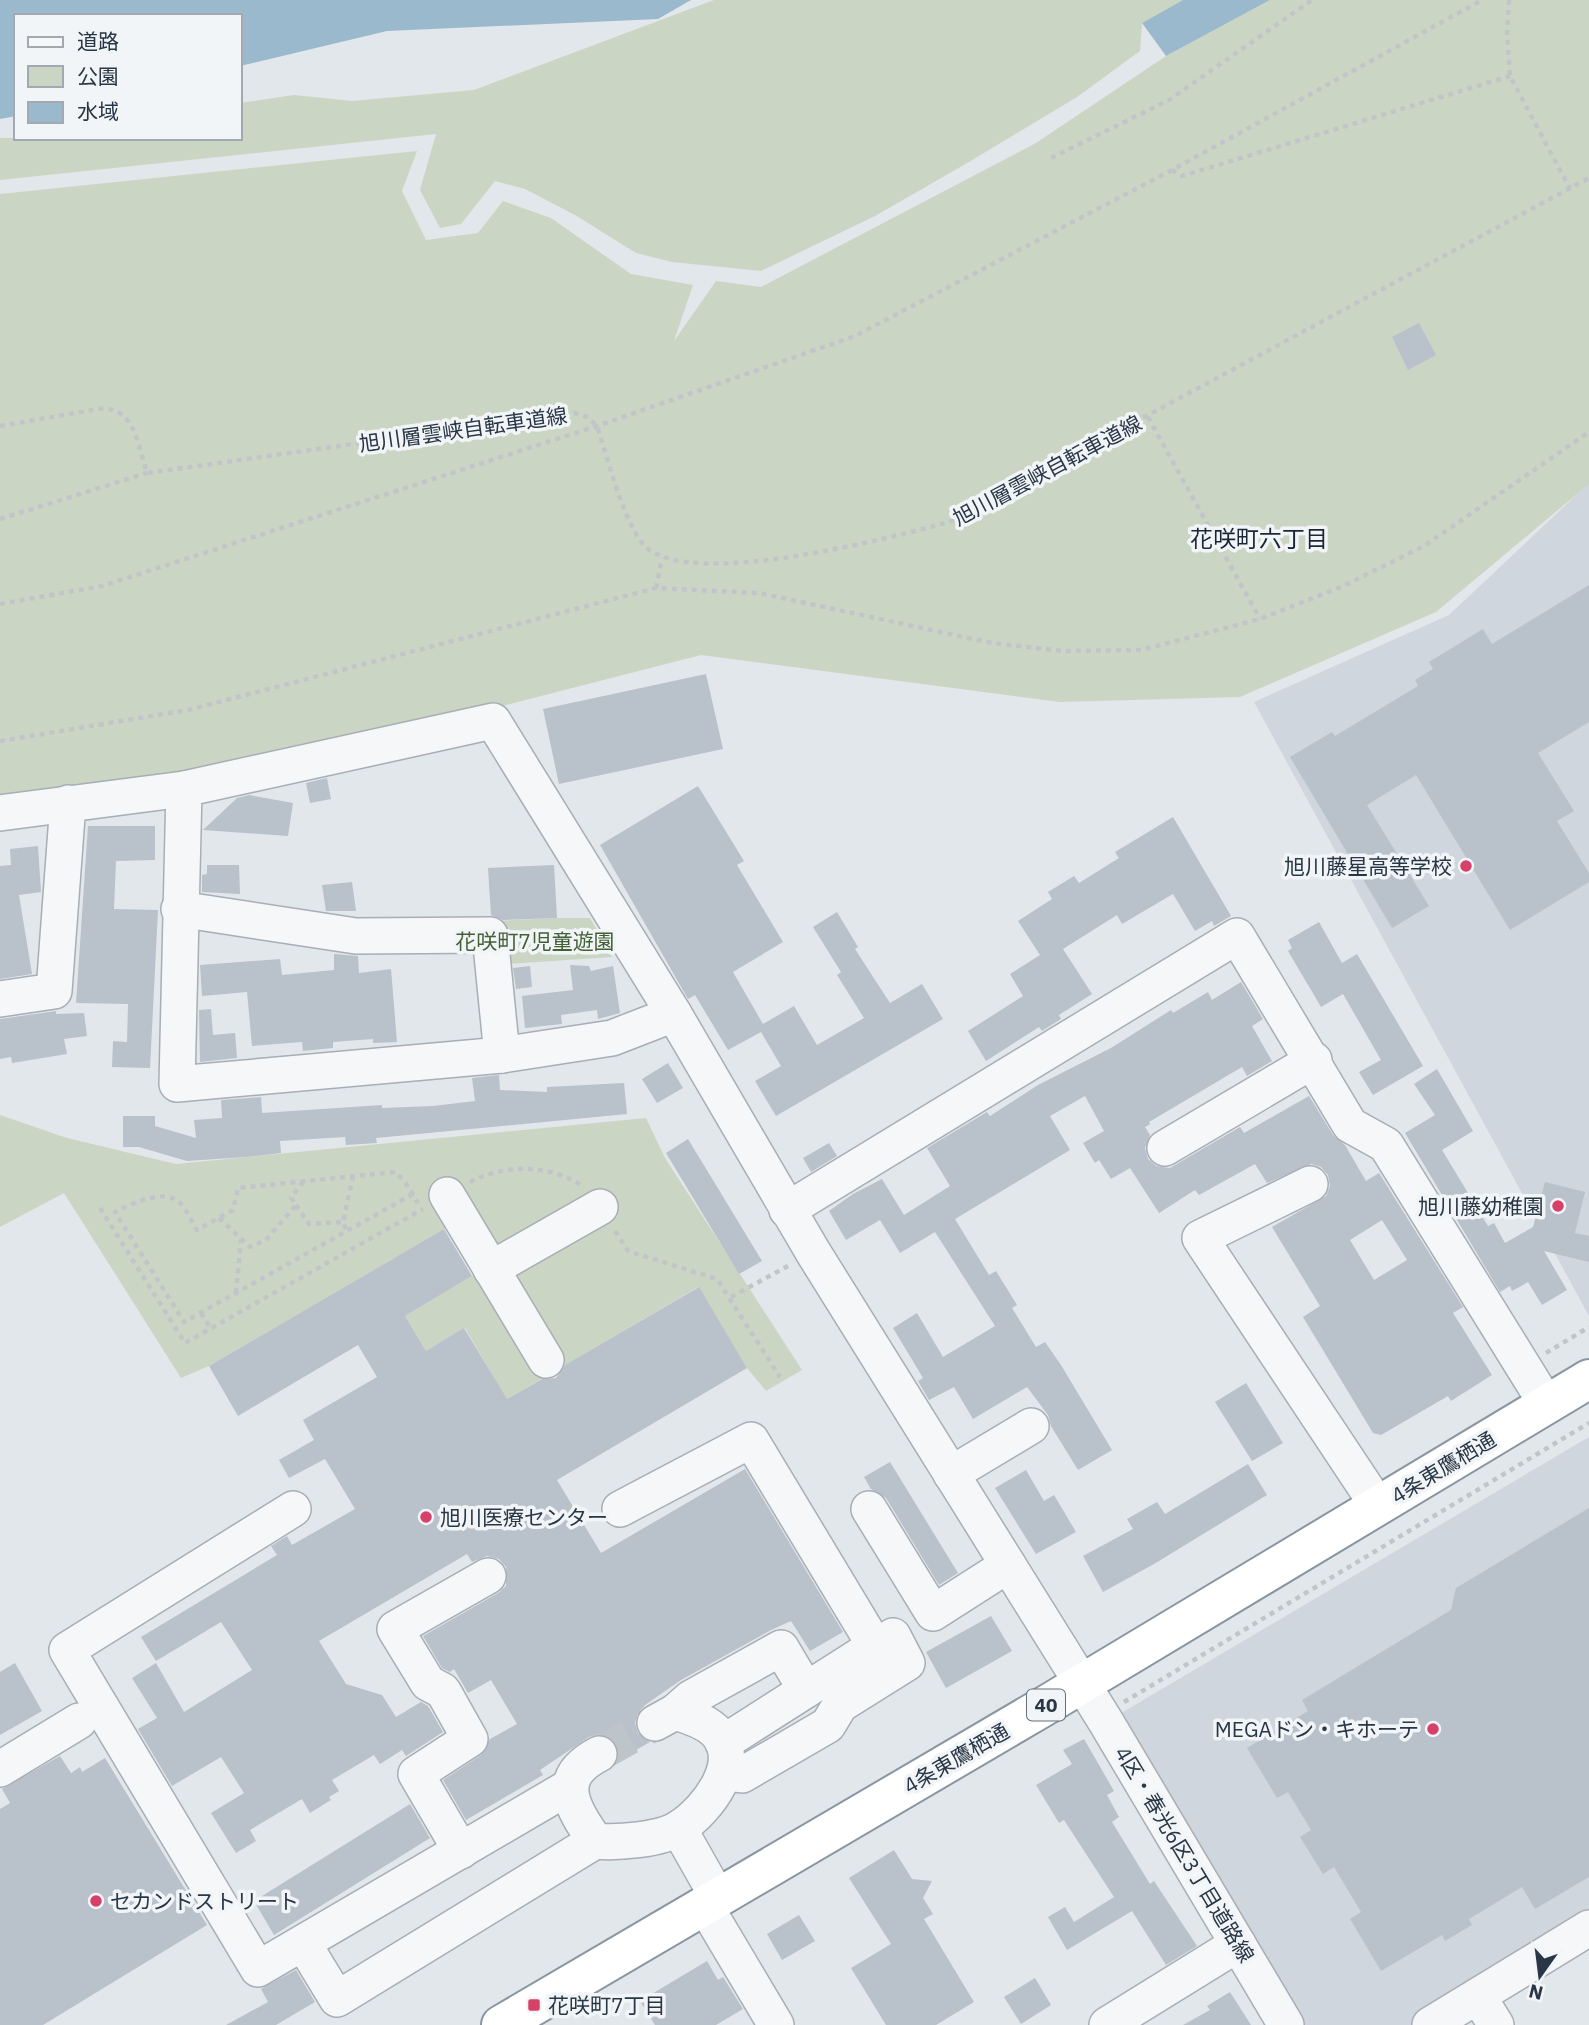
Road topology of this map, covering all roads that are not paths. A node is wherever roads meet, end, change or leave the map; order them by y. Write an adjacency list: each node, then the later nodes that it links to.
1 (184, 789): 2 (street); 4 (street); 6 (street, 4区・春光6区3丁目道路線)
2 (68, 803): 3 (street); 5 (street)
3 (0, 813)
4 (179, 909): 7 (street); 7 (street)
5 (0, 999)
6 (674, 1014): 7 (street); 13 (street, 4区・春光6区3丁目道路線)
7 (502, 1055)
8 (1314, 1060): 9 (street); 13 (street); 17 (street)
9 (1165, 1148)
10 (1310, 1184): 20 (street)
11 (435, 1202): 14 (street)
12 (600, 1207): 14 (street)
13 (787, 1210): 19 (street, 4区・春光6区3丁目道路線)
14 (491, 1269): 15 (street)
15 (546, 1360)
16 (1589, 1379): 17 (highway, 4条東鷹栖通 / 40)
17 (1547, 1405): 20 (highway, 4条東鷹栖通 / 40)
18 (1031, 1426): 19 (street)
19 (951, 1474): 24 (street, 4区・春光6区3丁目道路線)
20 (1378, 1506): 28 (highway, 4条東鷹栖通 / 40)
21 (869, 1508): 26 (street)
22 (293, 1509): 40 (street)
23 (620, 1509): 27 (street)
24 (1008, 1566): 26 (street); 28 (street, 4区・春光6区3丁目道路線)
25 (488, 1576): 37 (street)
26 (933, 1613): 27 (street)
27 (884, 1641): 29 (street); 32 (street)
28 (1081, 1684): 38 (highway, 4条東鷹栖通 / 40); 41 (street, 4区・春光6区3丁目道路線)
29 (806, 1690): 32 (street); 32 (street)
30 (79, 1721): 33 (street)
31 (599, 1754): 34 (street)
32 (724, 1758): 35 (street)
33 (0, 1769)
34 (569, 1787): 36 (street); 37 (street)
35 (679, 1829): 36 (street); 38 (street)
36 (594, 1841): 40 (street)
37 (461, 1851): 40 (street)
38 (711, 1900): 43 (highway, 4条東鷹栖通 / 40); 44 (street)
39 (1589, 1928): 42 (street)
40 (303, 1942)
41 (1238, 1944): 45 (street); 46 (street, 4区・春光6区3丁目道路線)
42 (1487, 2010): 47 (street)
43 (501, 2025)
44 (776, 2025)
45 (1107, 2025)
46 (1286, 2025)
47 (1430, 2025)

